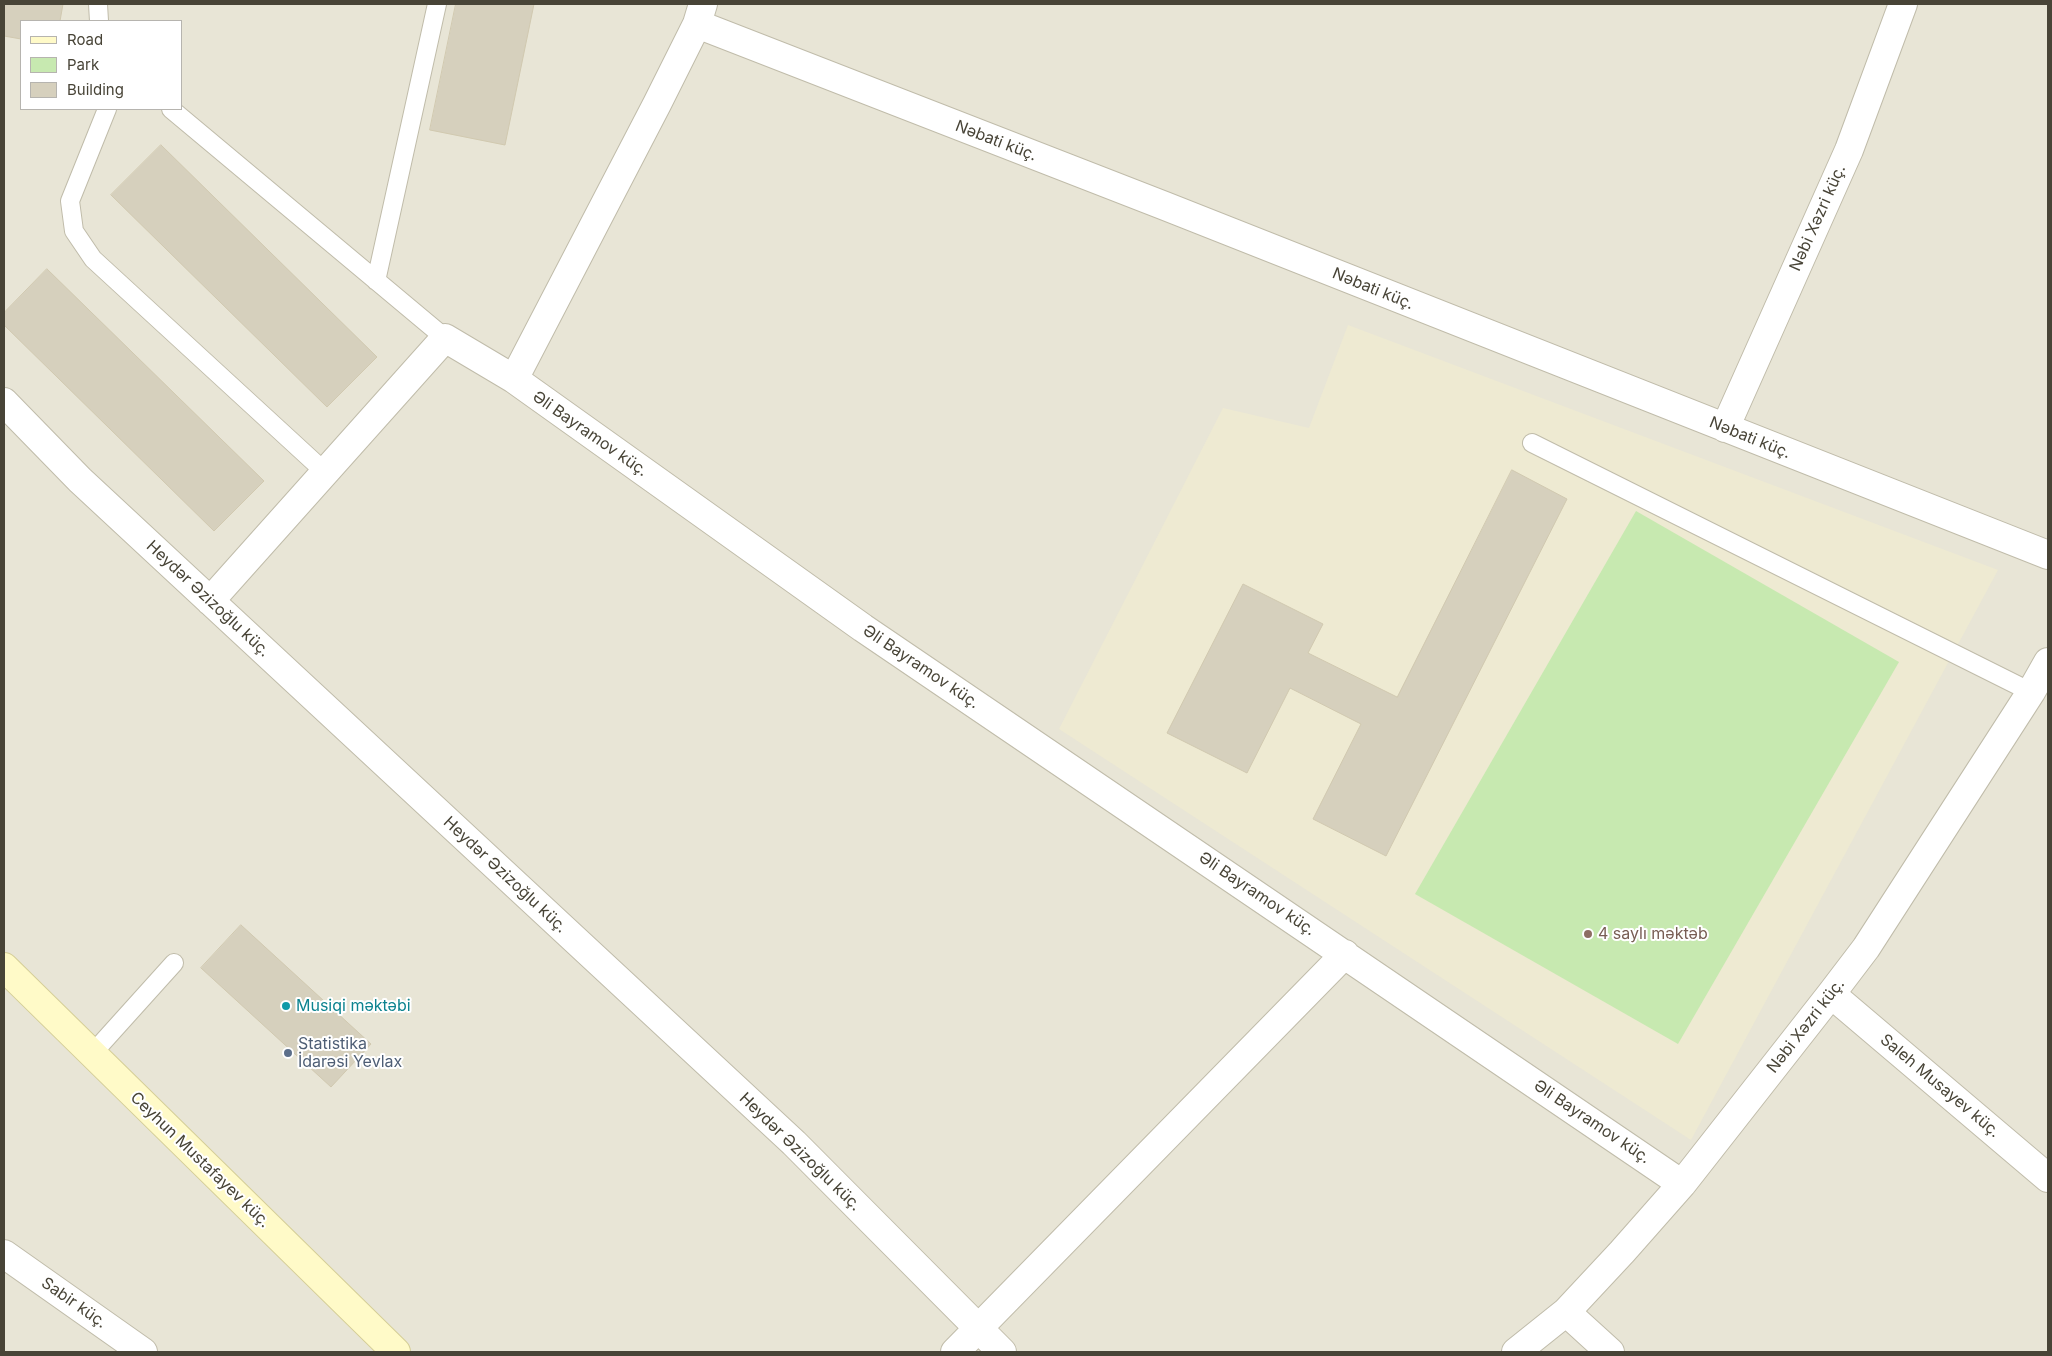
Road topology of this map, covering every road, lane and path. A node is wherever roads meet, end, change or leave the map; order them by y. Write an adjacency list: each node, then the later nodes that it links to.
1 (98, 4): 5 (lane)
2 (438, 4): 8 (lane)
3 (1903, 4): 12 (street, Nəbi Xəzri küç.)
4 (700, 14): 10 (street); 12 (street, Nəbati küç.)
5 (100, 20)
6 (107, 110): 14 (lane)
7 (172, 110): 8 (lane)
8 (376, 281): 9 (lane)
9 (446, 338): 10 (street, Əli Bayramov küç.); 14 (street)
10 (514, 379): 19 (street, Əli Bayramov küç.)
11 (4, 402): 16 (street, Heydər Əzizoğlu küç.)
12 (1725, 428): 15 (street, Nəbati küç.)
13 (1532, 443): 18 (lane)
14 (326, 473): 16 (street)
15 (2048, 555)
16 (210, 601): 28 (street, Heydər Əzizoğlu küç.)
17 (2048, 662): 18 (street, Nəbi Xəzri küç.)
18 (2040, 697): 22 (street, Nəbi Xəzri küç.)
19 (1345, 954): 25 (street, Əli Bayramov küç.); 28 (street)
20 (174, 962): 23 (lane)
21 (4, 967): 23 (main road, Ceyhun Mustafayev küç.)
22 (1831, 994): 24 (street, Saleh Musayev küç.); 25 (street, Nəbi Xəzri küç.)
23 (92, 1054): 30 (main road, Ceyhun Mustafayev küç.)
24 (2048, 1178)
25 (1682, 1184): 27 (street, Nəbi Xəzri küç.)
26 (4, 1254): 29 (street, Sabir küç.)
27 (1566, 1312): 33 (street, Nəbi Xəzri küç.); 34 (street)
28 (979, 1329): 31 (street); 32 (street, Heydər Əzizoğlu küç.)
29 (143, 1352)
30 (396, 1352)
31 (955, 1352)
32 (1002, 1352)
33 (1516, 1352)
34 (1610, 1352)

